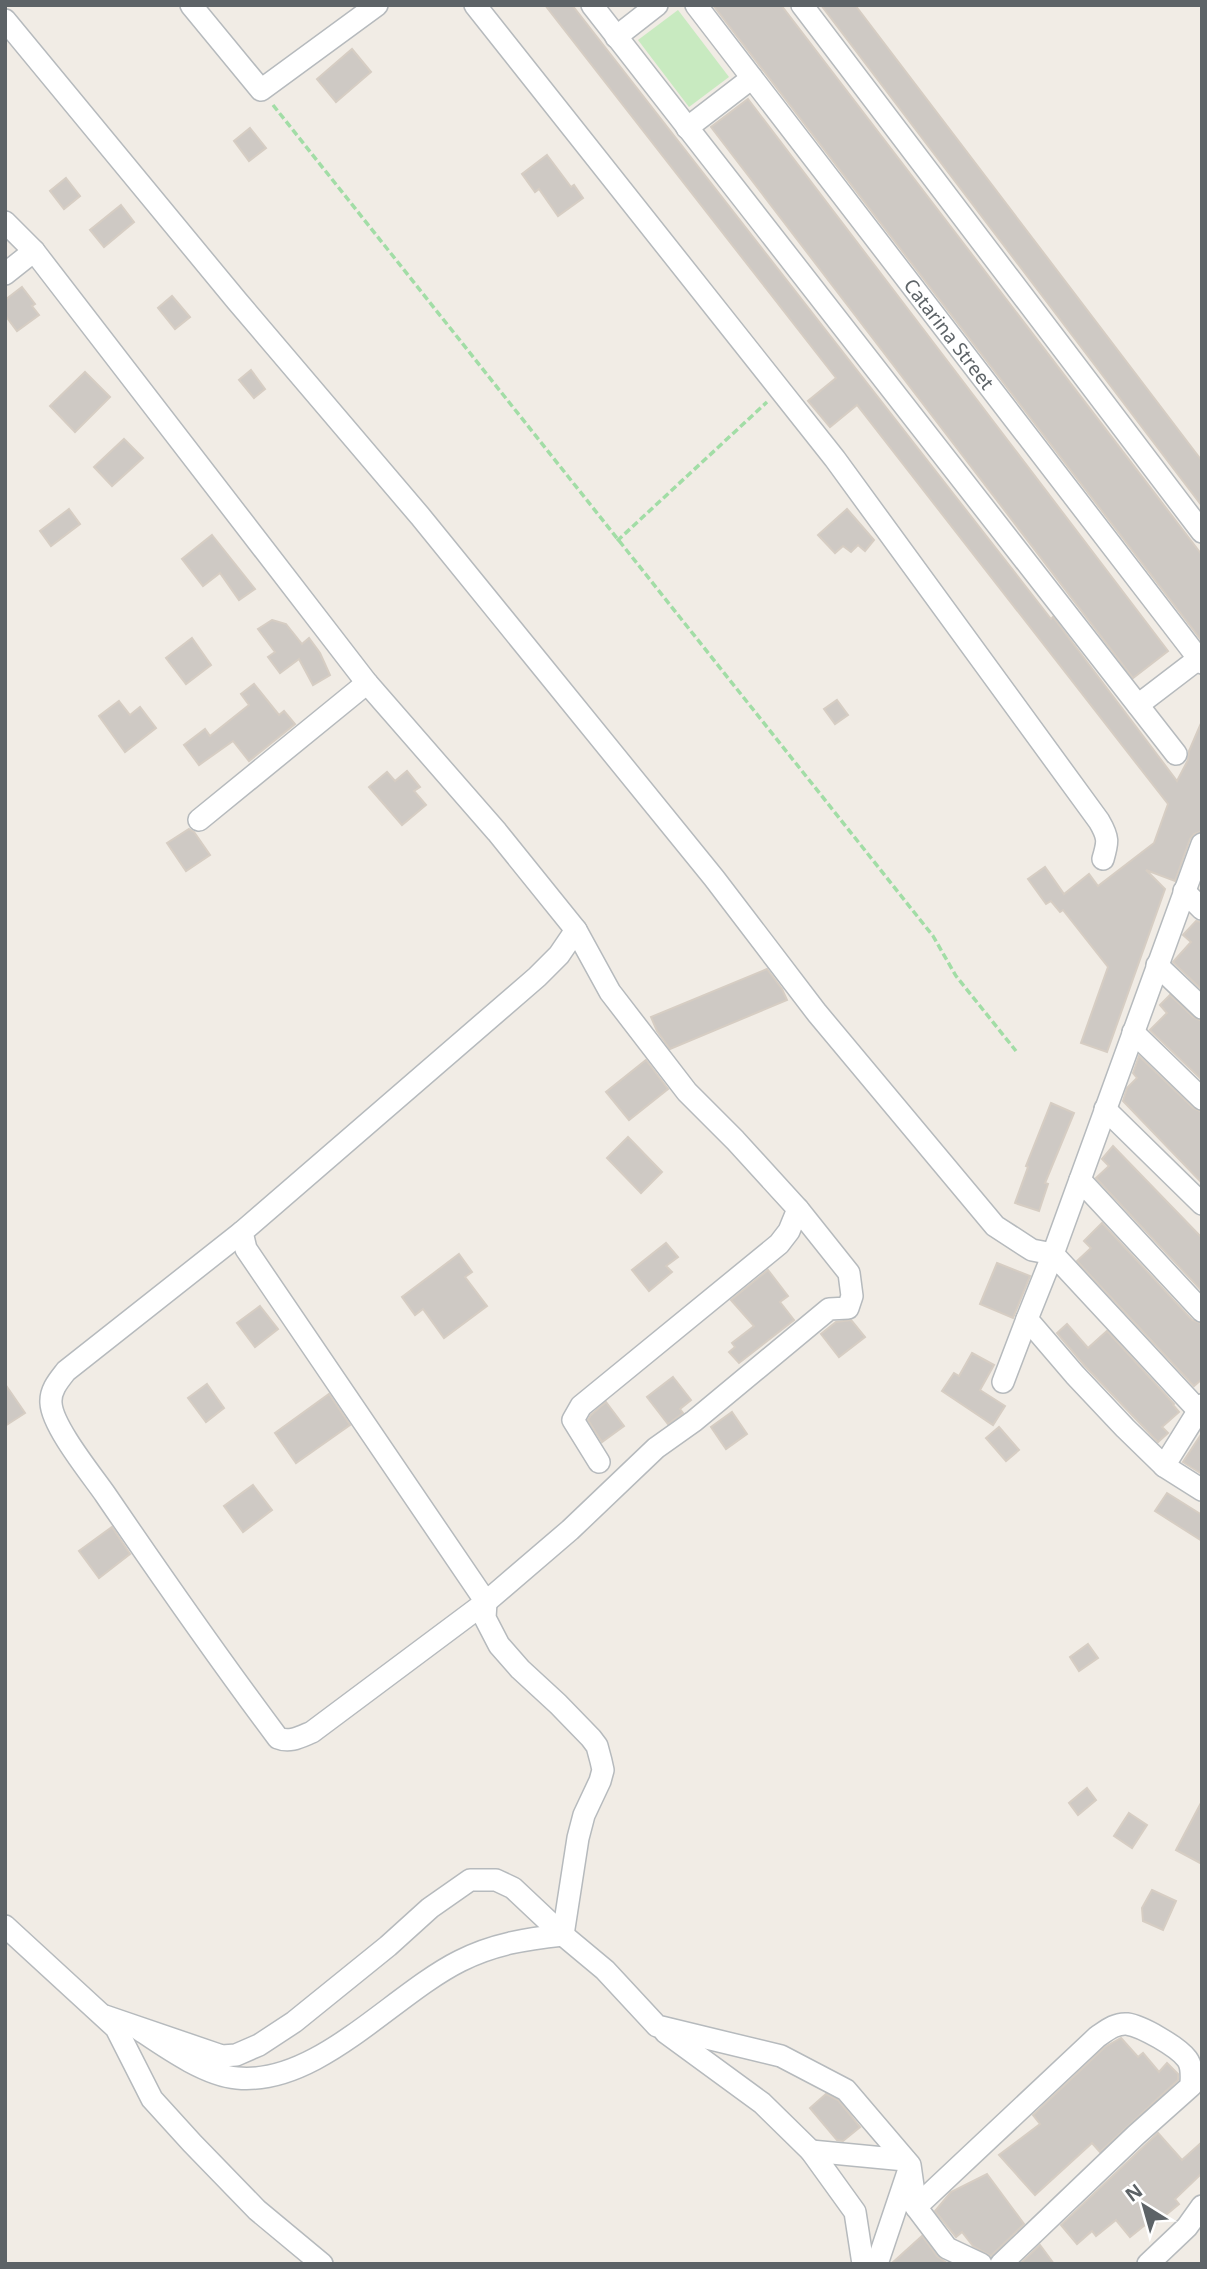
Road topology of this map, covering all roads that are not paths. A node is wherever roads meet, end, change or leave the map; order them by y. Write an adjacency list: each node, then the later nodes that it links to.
1 (191, 5): 2 (street)
2 (377, 5)
3 (475, 5): 22 (street)
4 (592, 5): 9 (street)
5 (657, 5): 9 (street)
6 (696, 5): 10 (street, Catarina Street)
7 (802, 5): 15 (street)
8 (5, 20): 35 (street)
9 (616, 37): 11 (street)
10 (752, 78): 11 (street); 16 (street, Catarina Street)
11 (687, 128): 18 (street)
12 (5, 222): 13 (street)
13 (34, 251): 14 (street); 17 (street)
14 (5, 274)
15 (1202, 532)
16 (1201, 659): 18 (street)
17 (367, 683): 20 (street); 25 (street)
18 (1138, 705): 19 (street)
19 (1176, 754)
20 (199, 820)
21 (1202, 844): 23 (street)
22 (1103, 859)
23 (1184, 891): 24 (street); 26 (street)
24 (1202, 909)
25 (576, 930): 33 (street); 34 (street)
26 (1157, 965): 27 (street); 28 (street)
27 (1202, 1008)
28 (1133, 1032): 29 (street); 30 (street)
29 (1202, 1099)
30 (1105, 1109): 31 (street); 32 (street)
31 (1080, 1180): 35 (street); 36 (street)
32 (1202, 1204)
33 (798, 1209): 40 (street); 43 (street)
34 (242, 1232): 43 (street); 43 (street)
35 (1053, 1254): 37 (street); 39 (street)
36 (1202, 1311)
37 (1027, 1319): 38 (street); 41 (street)
38 (1003, 1382)
39 (1200, 1408): 41 (street)
40 (599, 1462)
41 (1164, 1466): 42 (street)
42 (1202, 1490)
43 (486, 1602): 45 (street)
44 (5, 1926): 46 (street)
45 (563, 1935): 47 (street); 48 (street); 48 (street)
46 (105, 2016): 48 (street); 53 (street)
47 (657, 2026): 49 (street); 50 (street)
48 (137, 2028)
49 (811, 2151): 50 (street); 54 (street)
50 (907, 2162): 52 (street); 55 (street)
51 (1202, 2206): 58 (street)
52 (916, 2207): 56 (street); 57 (street)
53 (322, 2264)
54 (863, 2264)
55 (877, 2264)
56 (981, 2264)
57 (1001, 2264)
58 (1148, 2264)

